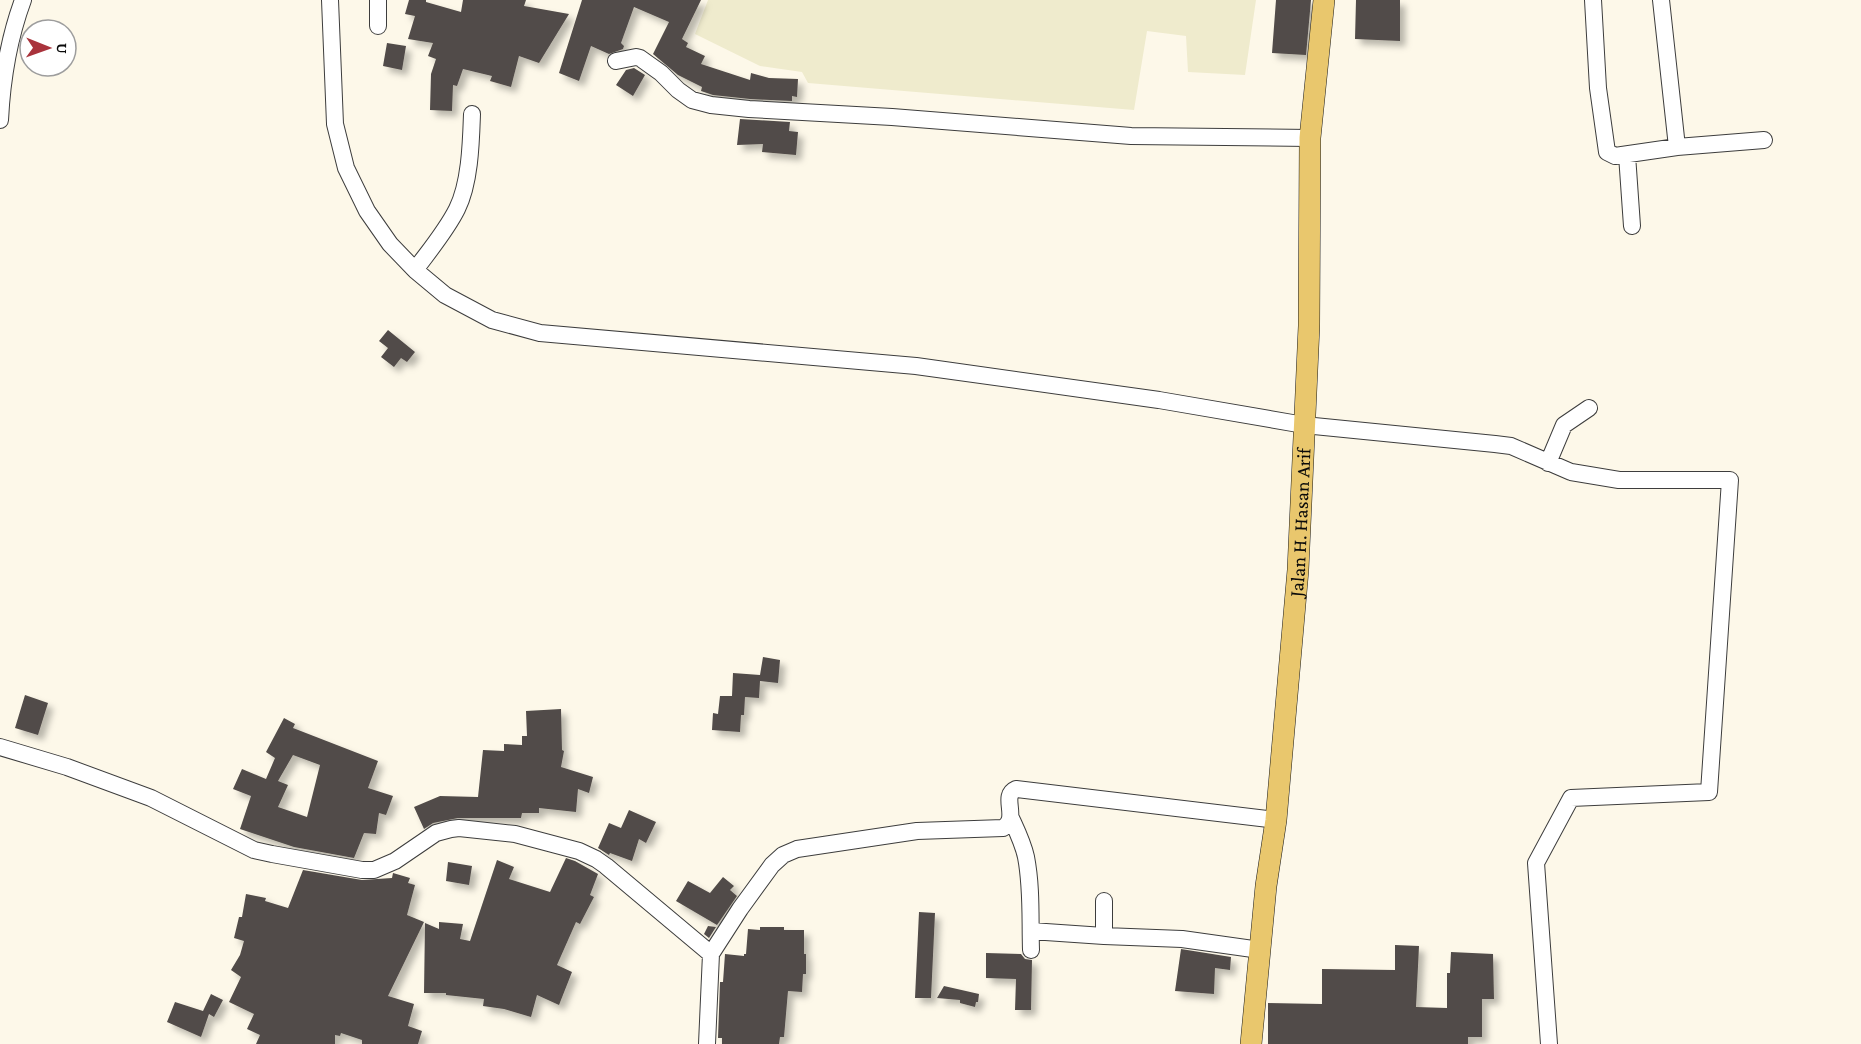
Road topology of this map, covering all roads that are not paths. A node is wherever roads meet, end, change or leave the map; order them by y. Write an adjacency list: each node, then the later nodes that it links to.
1 (23, 0): 10 (street)
2 (330, 0): 16 (street)
3 (378, 0): 7 (street)
4 (1324, 0): 11 (main road, Jalan H. Hasan Arif)
5 (1593, 0): 14 (street)
6 (1661, 0): 13 (street)
7 (378, 26)
8 (615, 61): 11 (street)
9 (472, 114): 16 (street)
10 (0, 120)
11 (1310, 138): 18 (main road, Jalan H. Hasan Arif)
12 (1764, 140): 13 (street)
13 (1677, 147): 14 (street)
14 (1628, 155): 15 (street)
15 (1632, 226)
16 (418, 266): 18 (street)
17 (1589, 408): 19 (street)
18 (1304, 420): 19 (street); 22 (main road, Jalan H. Hasan Arif)
19 (1548, 462): 31 (street)
20 (0, 747): 28 (street)
21 (1011, 818): 22 (street); 24 (street); 28 (street)
22 (1276, 820): 27 (main road, Jalan H. Hasan Arif)
23 (1104, 901): 25 (street)
24 (1030, 931): 25 (street); 26 (street)
25 (1104, 936): 27 (street)
26 (1032, 950)
27 (1260, 950): 30 (main road, Jalan H. Hasan Arif)
28 (711, 954): 29 (street)
29 (707, 1044)
30 (1251, 1044)
31 (1549, 1044)

